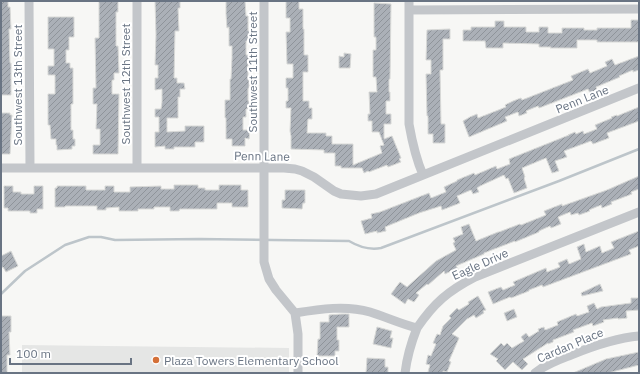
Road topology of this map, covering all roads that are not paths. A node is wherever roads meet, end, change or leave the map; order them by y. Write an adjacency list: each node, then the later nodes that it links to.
1 (29, 1): 8 (street, Southwest 13th Street)
2 (137, 1): 9 (street, Southwest 12th Street)
3 (264, 1): 10 (street, Southwest 11th Street)
4 (409, 6): 5 (street); 11 (street)
5 (639, 9)
6 (639, 88): 11 (street, Penn Lane)
7 (1, 168): 8 (street, Penn Lane)
8 (30, 168): 9 (street, Penn Lane)
9 (137, 168): 10 (street, Penn Lane)
10 (264, 168): 11 (street, Penn Lane); 13 (street, Southwest 11th Street)
11 (423, 175)
12 (639, 212): 14 (street, Eagle Drive)
13 (295, 313): 14 (street); 16 (street)
14 (418, 328): 17 (street, Eagle Drive)
15 (639, 336): 18 (street, Cardan Place)
16 (298, 373)
17 (405, 373)
18 (535, 373)

